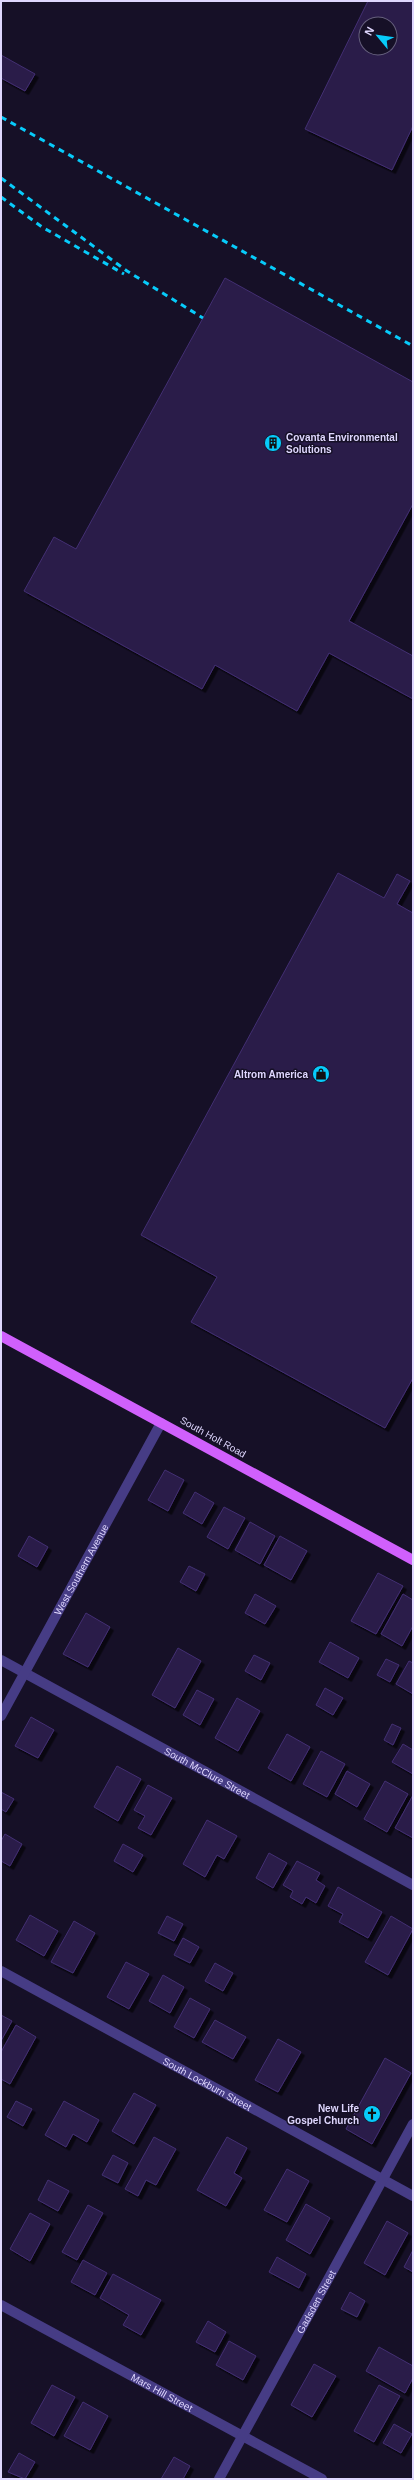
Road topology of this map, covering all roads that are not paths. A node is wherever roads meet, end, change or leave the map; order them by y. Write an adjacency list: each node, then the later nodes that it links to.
1 (1, 1336): 2 (main road, South Holt Road)
2 (161, 1423): 3 (main road, South Holt Road); 5 (street, West Southern Avenue)
3 (413, 1560)
4 (1, 1660): 5 (street, South McClure Street)
5 (25, 1673): 6 (street, West Southern Avenue); 7 (street, South McClure Street)
6 (1, 1716)
7 (413, 1885)
8 (1, 1972): 10 (street, South Lockburn Street)
9 (413, 2124): 10 (street, Gadsden Street)
10 (383, 2179): 11 (street, South Lockburn Street); 13 (street, Gadsden Street)
11 (413, 2196)
12 (1, 2305): 13 (street, Mars Hill Street)
13 (243, 2436): 14 (street, Gadsden Street); 15 (street, Mars Hill Street)
14 (219, 2479)
15 (322, 2479)

